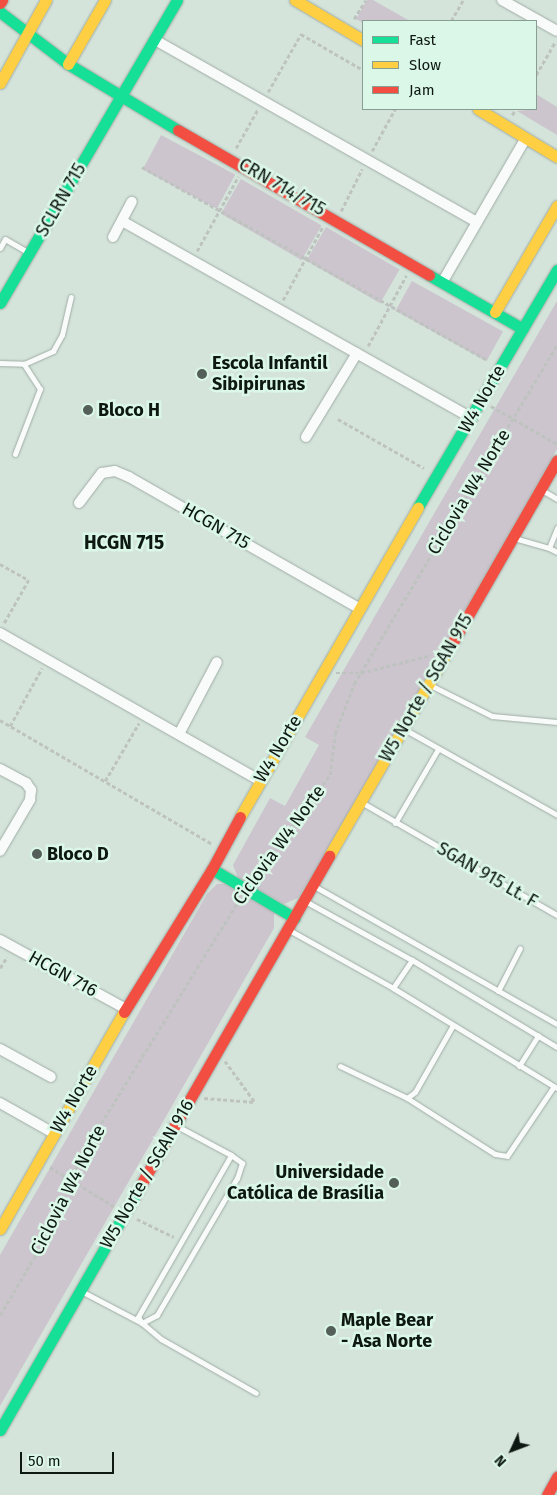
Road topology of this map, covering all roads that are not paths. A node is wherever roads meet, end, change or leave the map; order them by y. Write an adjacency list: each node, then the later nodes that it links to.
1 (2, 0): 7 (main road)
2 (46, 0): 10 (main road)
3 (105, 0): 13 (main road)
4 (177, 0): 12 (main road)
5 (295, 0): 11 (main road)
6 (502, 0): 9 (street)
7 (0, 3)
8 (0, 12): 10 (main road, CRN 714/715)
9 (557, 31)
10 (26, 34): 13 (main road, CRN 714/715); 14 (main road)
11 (362, 39)
12 (155, 40): 15 (main road); 22 (street)
13 (68, 64): 15 (main road, CRN 714/715)
14 (0, 83)
15 (120, 96): 25 (main road, SCLRN 715); 27 (main road, CRN 714/715)
16 (480, 110): 17 (main road)
17 (526, 138): 18 (main road); 22 (street)
18 (557, 157)
19 (132, 202): 21 (street)
20 (557, 206): 30 (main road)
21 (122, 221): 23 (street); 32 (street)
22 (477, 222): 27 (street)
23 (113, 237)
24 (0, 248): 25 (lane)
25 (29, 254): 29 (main road, SCLRN 715)
26 (557, 270): 31 (main road, W4 Norte)
27 (443, 281): 30 (main road, CRN 714/715)
28 (71, 297): 34 (lane)
29 (1, 298)
30 (495, 312): 31 (main road, CRN 714/715)
31 (523, 329): 35 (main road, W4 Norte)
32 (360, 354): 35 (street); 36 (street)
33 (0, 362): 34 (lane)
34 (24, 364): 37 (lane)
35 (472, 418): 46 (main road, W4 Norte)
36 (306, 437)
37 (15, 454)
38 (557, 460): 39 (main road, W5 Norte / SGAN 915)
39 (540, 489): 40 (lane); 43 (main road, W5 Norte / SGAN 915)
40 (557, 499)
41 (79, 503): 46 (street, HCGN 715)
42 (557, 528): 44 (lane)
43 (513, 538): 44 (lane); 49 (main road, W5 Norte / SGAN 915)
44 (549, 548): 45 (lane)
45 (557, 552)
46 (360, 609): 55 (main road, W4 Norte)
47 (0, 633): 52 (street)
48 (217, 662): 52 (street)
49 (428, 684): 50 (lane); 51 (main road, W5 Norte / SGAN 915)
50 (557, 722)
51 (403, 728): 53 (lane); 56 (main road, W5 Norte / SGAN 915)
52 (179, 734): 55 (street)
53 (438, 749): 57 (lane); 58 (lane)
54 (0, 769): 59 (street)
55 (259, 780): 60 (main road, W4 Norte)
56 (361, 802): 58 (lane, SGAN 915 Lt. F); 61 (main road, W5 Norte / SGAN 915)
57 (557, 815)
58 (396, 823): 63 (lane, SGAN 915 Lt. F)
59 (0, 851)
60 (212, 869): 64 (main road); 71 (main road, W4 Norte)
61 (314, 885): 62 (main road, W5 Norte / SGAN 915); 70 (lane)
62 (305, 902): 64 (main road, W5 Norte / SGAN 915); 68 (lane)
63 (557, 915)
64 (295, 918): 65 (main road, W5 Norte / SGAN 916)
65 (288, 930): 69 (lane); 83 (main road, W5 Norte / SGAN 916)
66 (0, 940): 71 (street, HCGN 716)
67 (520, 948): 70 (lane)
68 (412, 960): 69 (lane); 74 (lane)
69 (393, 988): 73 (lane)
70 (498, 991): 72 (lane)
71 (126, 1009): 84 (main road, W4 Norte)
72 (557, 1024)
73 (453, 1025): 78 (lane); 81 (lane)
74 (538, 1036): 75 (lane); 78 (lane)
75 (557, 1047)
76 (0, 1049): 79 (street)
77 (340, 1066): 81 (lane)
78 (519, 1066): 80 (lane)
79 (51, 1077)
80 (556, 1087): 81 (lane)
81 (407, 1098)
82 (0, 1103): 84 (street)
83 (175, 1125): 85 (lane); 87 (main road, W5 Norte / SGAN 916)
84 (54, 1134): 86 (main road, W4 Norte)
85 (231, 1155): 88 (lane); 88 (lane)
86 (0, 1228)
87 (80, 1291): 88 (lane); 90 (main road, W5 Norte / SGAN 916)
88 (142, 1323): 89 (lane)
89 (256, 1393)
90 (0, 1430)
91 (557, 1477): 92 (main road)
92 (547, 1495)

